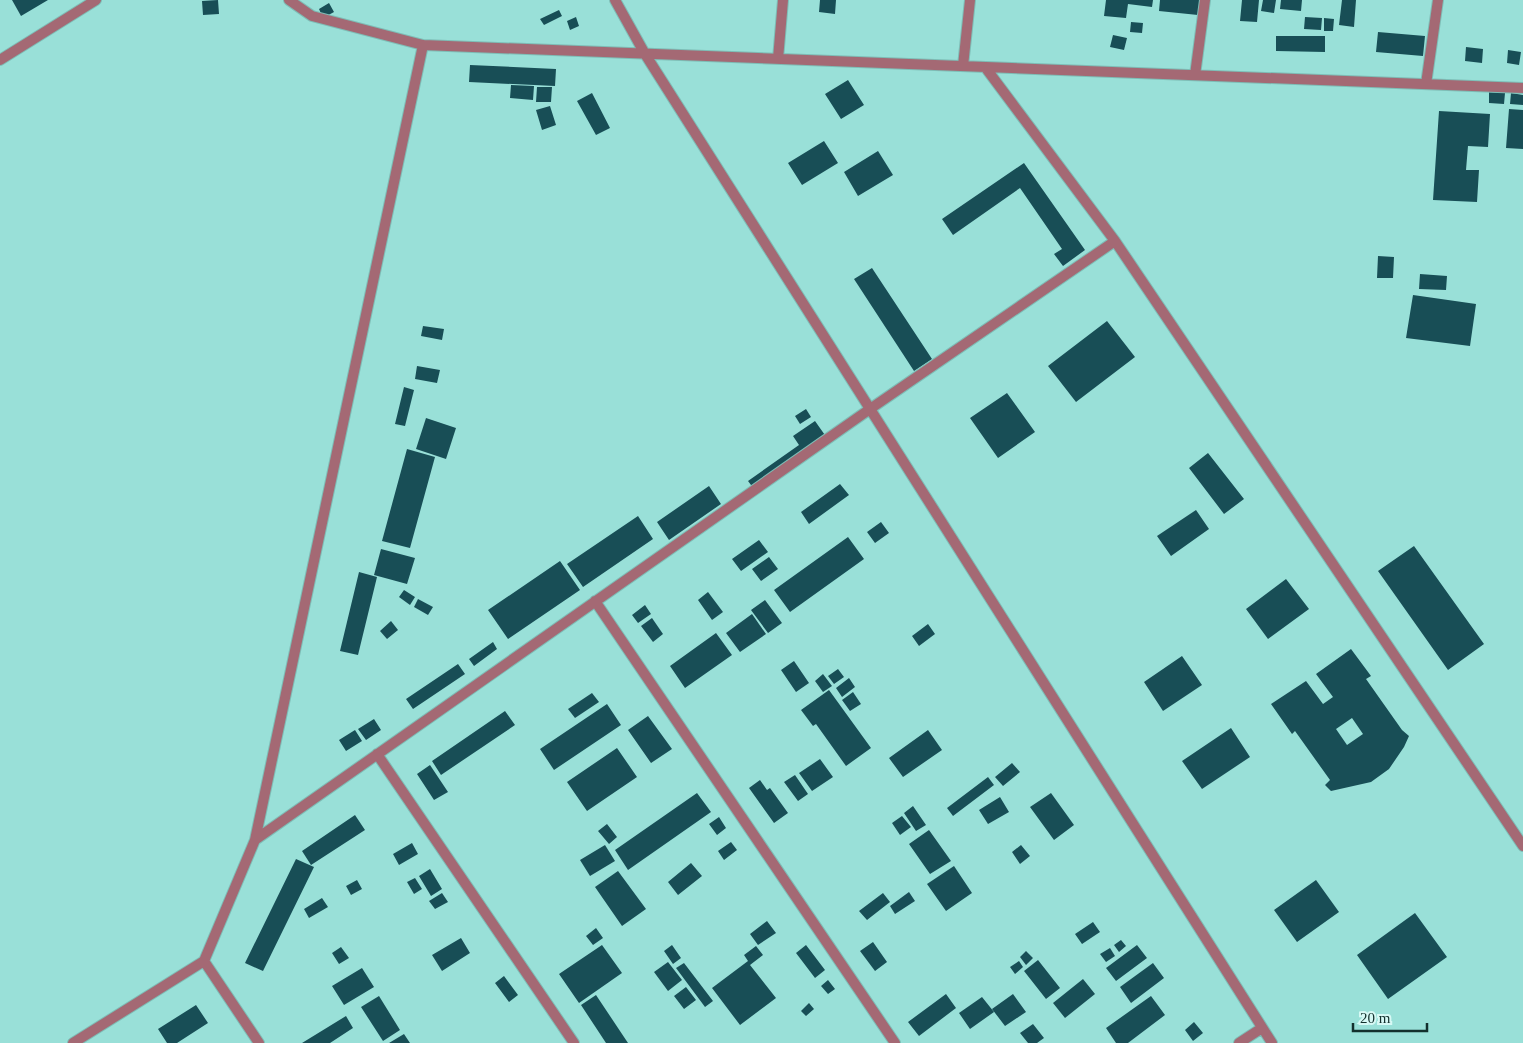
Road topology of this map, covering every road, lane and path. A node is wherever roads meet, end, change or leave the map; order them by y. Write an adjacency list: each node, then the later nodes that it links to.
1 (96, 0): 11 (street)
2 (290, 0): 8 (street)
3 (614, 0): 9 (street)
4 (783, 0): 10 (street)
5 (970, 0): 12 (street)
6 (1205, 0): 14 (street)
7 (1438, 0): 15 (street)
8 (423, 45): 9 (street); 21 (street)
9 (645, 54): 10 (street); 18 (street)
10 (778, 59): 12 (street)
11 (0, 60)
12 (963, 66): 13 (street)
13 (985, 67): 14 (street); 17 (street)
14 (1195, 75): 15 (street)
15 (1426, 84): 16 (street)
16 (1523, 88)
17 (1115, 241): 18 (street); 22 (street)
18 (870, 408): 19 (street); 24 (street)
19 (595, 601): 20 (street); 28 (street)
20 (378, 754): 21 (street); 27 (street)
21 (255, 840): 23 (street)
22 (1523, 846)
23 (204, 961): 25 (street); 26 (street)
24 (1262, 1028): 29 (street); 30 (street)
25 (73, 1043)
26 (259, 1043)
27 (574, 1043)
28 (895, 1043)
29 (1240, 1043)
30 (1272, 1043)

